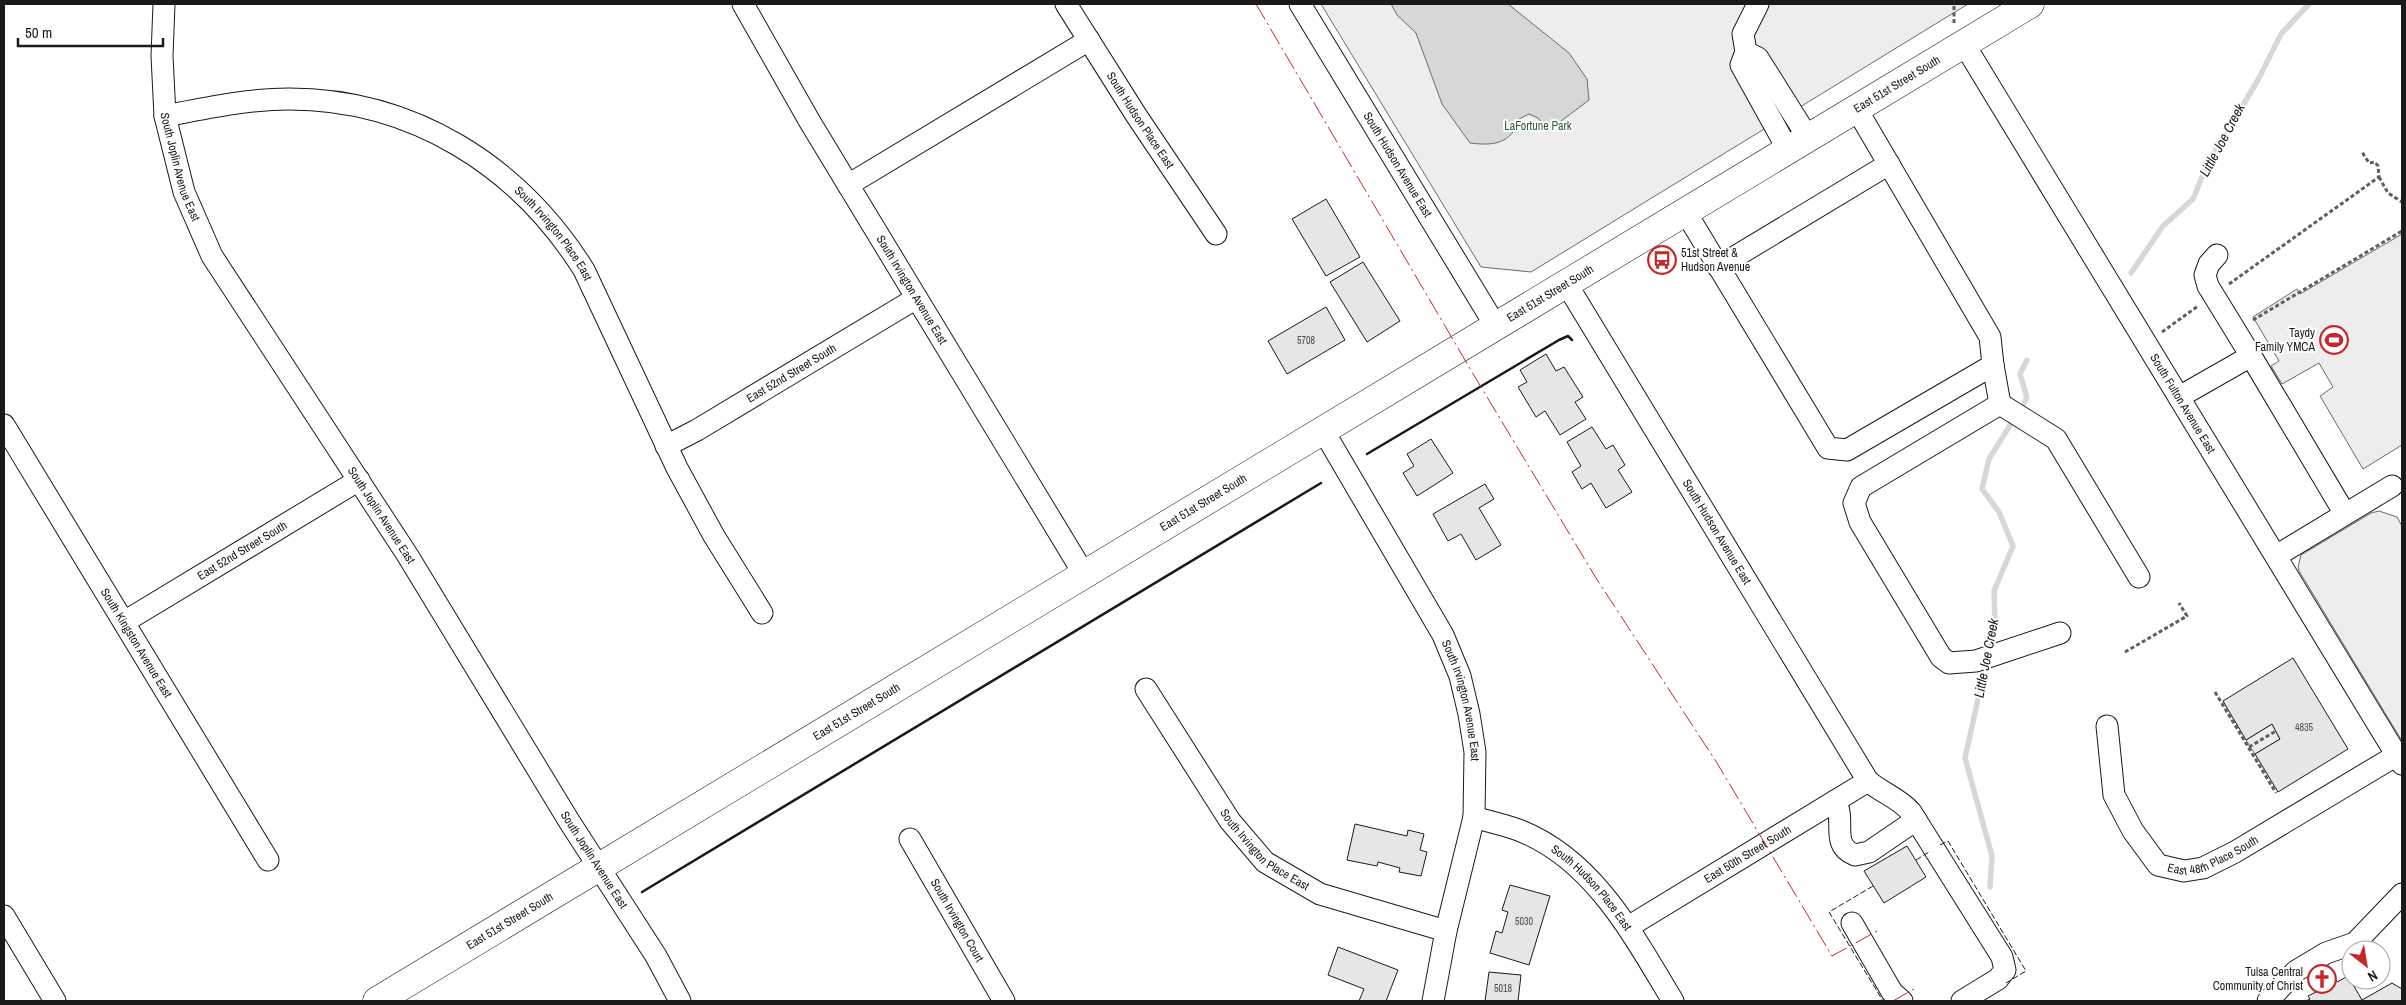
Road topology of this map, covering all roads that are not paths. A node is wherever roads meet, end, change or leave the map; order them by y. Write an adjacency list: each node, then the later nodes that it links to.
1 (164, 4): 10 (street, South Joplin Avenue East)
2 (743, 4): 13 (street, South Irvington Avenue East)
3 (1066, 4): 7 (street, South Hudson Place East)
4 (1300, 4): 20 (street, South Hudson Avenue East)
5 (1758, 4): 11 (street)
6 (2030, 4): 8 (main road, East 51st Street South)
7 (1089, 40): 13 (street); 15 (street, South Hudson Place East)
8 (1964, 44): 9 (main road, East 51st Street South); 23 (street, South Fulton Avenue East)
9 (1856, 108): 11 (main road, East 51st Street South); 12 (street)
10 (165, 116): 27 (street, South Irvington Place East); 28 (street, South Joplin Avenue East)
11 (1797, 142): 14 (main road, East 51st Street South)
12 (1889, 164): 17 (street); 22 (street)
13 (848, 185): 19 (street, South Irvington Avenue East)
14 (1685, 211): 17 (street); 18 (main road, East 51st Street South)
15 (1216, 234)
16 (2218, 255): 21 (street)
17 (1718, 267): 22 (street)
18 (1566, 282): 20 (main road, East 51st Street South); 40 (street, South Hudson Avenue East)
19 (915, 299): 27 (street, East 52nd Street South); 32 (street, South Irvington Avenue East)
20 (1495, 326): 26 (main road, East 51st Street South)
21 (2250, 356): 23 (street); 30 (street)
22 (1993, 364): 24 (street)
23 (2179, 398): 31 (street, South Fulton Avenue East)
24 (2006, 408): 33 (street); 36 (street)
25 (4, 425): 35 (street, South Kingston Avenue East)
26 (1323, 430): 32 (main road, East 51st Street South); 42 (street, South Irvington Avenue East)
27 (666, 446): 34 (street, South Irvington Place East)
28 (359, 480): 35 (street, East 52nd Street South); 46 (street, South Joplin Avenue East)
29 (2392, 486): 30 (street)
30 (2345, 514): 31 (street)
31 (2276, 556): 39 (street, South Fulton Avenue East)
32 (1084, 574): 46 (main road, East 51st Street South)
33 (2139, 578)
34 (762, 613)
35 (124, 622): 45 (street, South Kingston Avenue East)
36 (2060, 633)
37 (1146, 689): 51 (street, South Irvington Place East)
38 (2107, 726): 39 (street, East 48th Place South)
39 (2400, 760)
40 (1868, 781): 41 (street, East 50th Street South); 43 (street)
41 (1835, 801): 43 (street); 50 (street, East 50th Street South)
42 (1474, 817): 50 (street, South Hudson Place East); 51 (street, South Irvington Avenue East)
43 (1916, 820): 59 (street)
44 (910, 839): 55 (street, South Irvington Court)
45 (268, 860)
46 (599, 867): 53 (main road, East 51st Street South); 54 (street, South Joplin Avenue East)
47 (2402, 894): 60 (street)
48 (4, 916): 52 (street)
49 (1852, 923): 58 (street)
50 (1628, 927): 57 (street, South Hudson Place East)
51 (1446, 931): 56 (street, South Irvington Avenue East)
52 (55, 1001)
53 (377, 1001)
54 (680, 1001)
55 (1004, 1001)
56 (1433, 1001)
57 (1673, 1001)
58 (1902, 1001)
59 (1962, 1001)
60 (2268, 1001)

